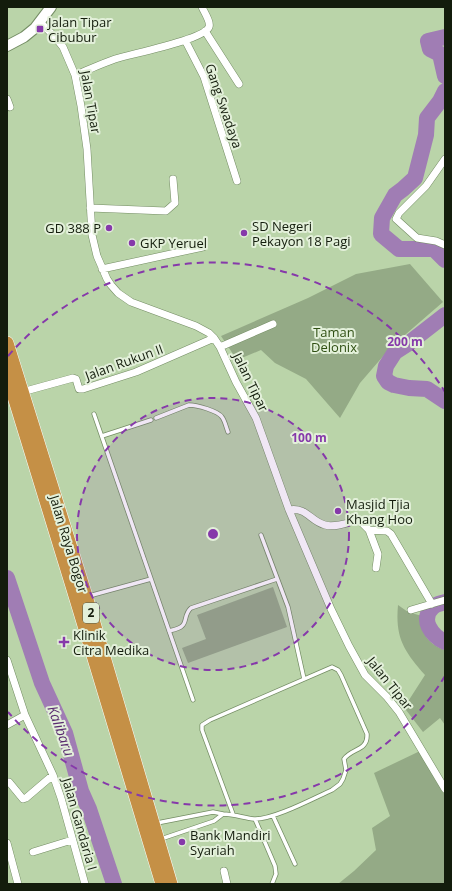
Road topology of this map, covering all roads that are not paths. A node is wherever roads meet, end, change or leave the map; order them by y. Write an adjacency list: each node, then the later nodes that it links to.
1 (51, 7): 3 (street)
2 (202, 7): 4 (street)
3 (40, 22): 6 (street); 7 (street, Jalan Tipar)
4 (205, 31): 5 (street); 8 (street)
5 (186, 40): 7 (street); 13 (street, Gang Swadaya)
6 (7, 46)
7 (75, 75): 14 (street, Jalan Tipar)
8 (239, 84)
9 (7, 99): 10 (street)
10 (10, 107)
11 (445, 159): 15 (street)
12 (173, 179): 14 (street)
13 (237, 181)
14 (90, 208): 17 (street, Jalan Tipar)
15 (445, 245)
16 (203, 247): 17 (street)
17 (102, 269): 19 (street, Jalan Tipar)
18 (273, 324): 21 (street)
19 (214, 338): 21 (street, Jalan Tipar); 23 (street, Jalan Rukun II)
20 (7, 343): 23 (highway, Jalan Raya Bogor / 2)
21 (220, 347): 30 (street, Jalan Tipar)
22 (8, 380): 29 (highway, Jalan Raya Bogor / 2)
23 (22, 392): 29 (highway, Jalan Raya Bogor / 2)
24 (94, 414): 28 (lane)
25 (156, 418): 27 (lane)
26 (151, 420): 28 (lane)
27 (228, 432)
28 (102, 436): 34 (lane)
29 (41, 468): 36 (highway, Jalan Raya Bogor / 2)
30 (289, 510): 31 (street); 48 (street, Jalan Tipar)
31 (369, 530): 33 (street); 38 (street)
32 (261, 535): 35 (lane)
33 (376, 568)
34 (151, 579): 36 (lane); 40 (lane)
35 (277, 579): 40 (lane); 42 (lane)
36 (81, 598): 53 (highway, Jalan Raya Bogor / 2)
37 (445, 600): 38 (street)
38 (432, 604): 39 (street)
39 (411, 610)
40 (169, 631): 43 (lane)
41 (7, 660): 44 (street, Jalan Gandaria I)
42 (304, 679): 50 (lane); 51 (lane)
43 (193, 700)
44 (25, 715): 45 (street); 46 (street, Jalan Gandaria I)
45 (7, 724)
46 (53, 775): 47 (street); 54 (street, Jalan Gandaria I)
47 (8, 781)
48 (445, 789)
49 (223, 814): 50 (lane); 53 (lane); 55 (lane)
50 (233, 814): 52 (lane)
51 (273, 816): 52 (lane); 58 (lane)
52 (255, 819): 65 (lane)
53 (149, 825): 55 (highway, Jalan Raya Bogor / 2)
54 (72, 840): 57 (street); 61 (street, Jalan Gandaria I)
55 (154, 841): 62 (highway, Jalan Raya Bogor / 2); 63 (highway, Jalan Raya Bogor / 2)
56 (7, 843): 60 (street)
57 (33, 852)
58 (295, 864)
59 (224, 871): 64 (street)
60 (18, 884)
61 (85, 884)
62 (162, 884)
63 (171, 884)
64 (227, 884)
65 (272, 884)

